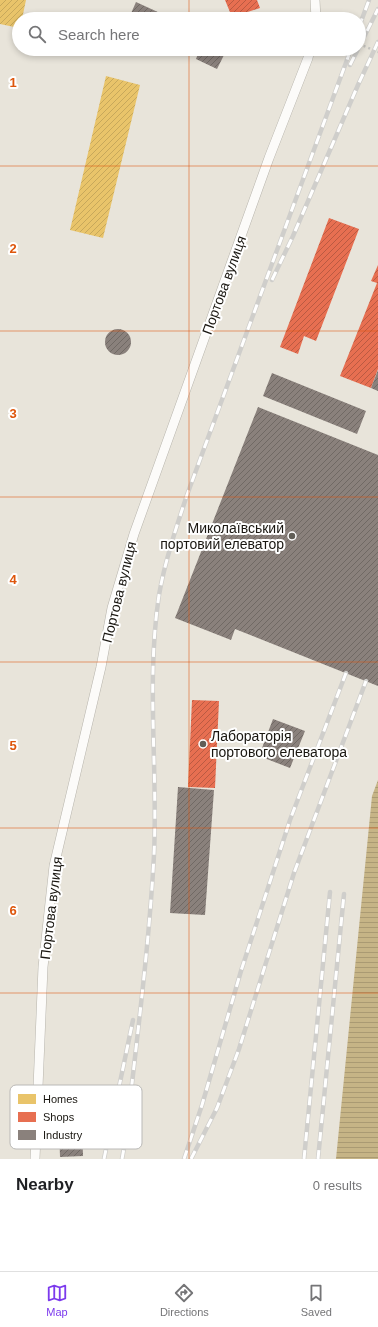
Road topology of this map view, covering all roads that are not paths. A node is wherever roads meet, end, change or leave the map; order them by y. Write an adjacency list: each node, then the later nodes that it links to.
1 (315, 0): 2 (lane)
2 (316, 12)
3 (308, 56): 4 (lane, Портова вулиця)
4 (38, 1085)
5 (35, 1149): 6 (lane, Портова вулиця)
6 (35, 1159)

